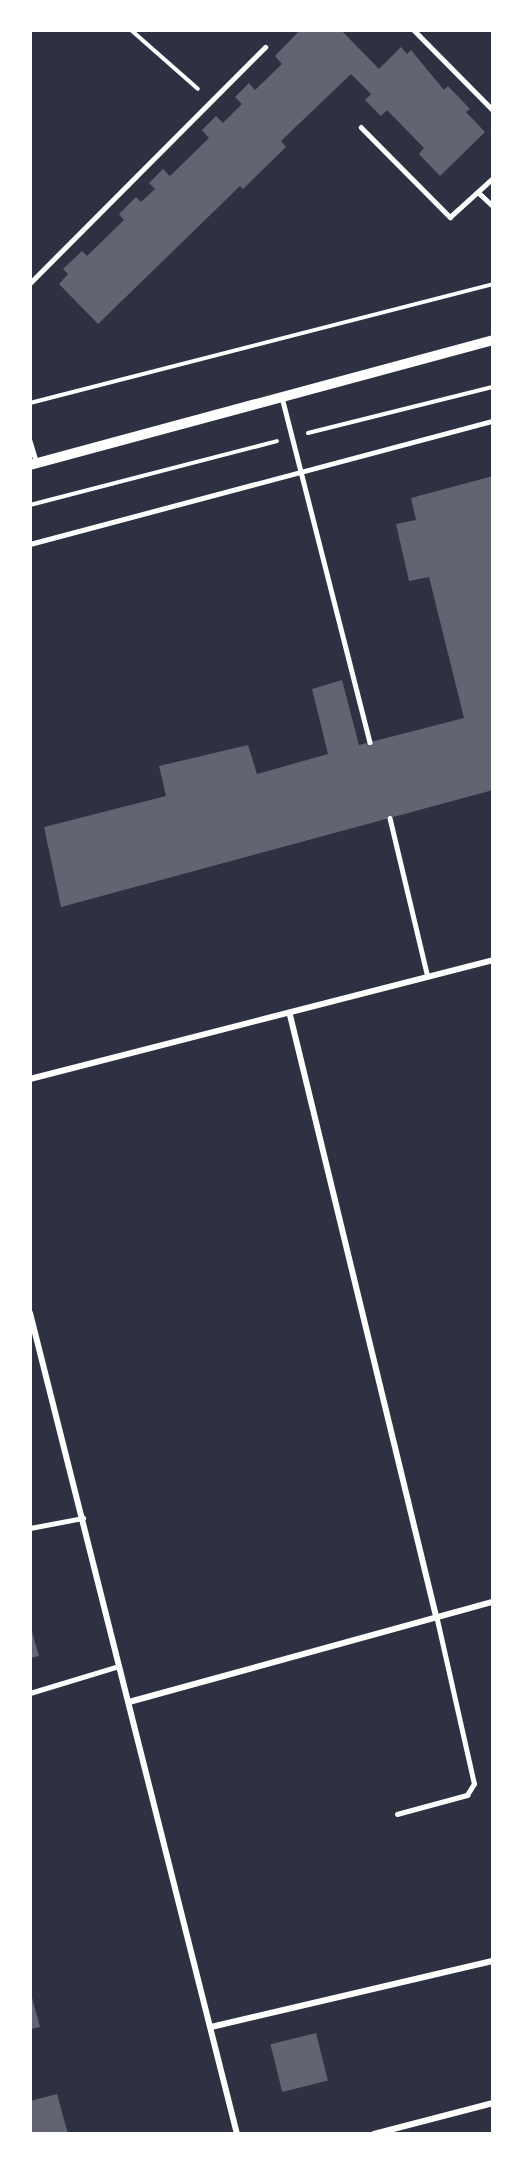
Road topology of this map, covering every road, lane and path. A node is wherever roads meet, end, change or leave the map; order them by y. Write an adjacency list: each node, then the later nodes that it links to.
1 (131, 30): 4 (path)
2 (414, 30): 5 (lane)
3 (265, 47): 4 (lane)
4 (212, 101): 10 (lane)
5 (493, 110)
6 (362, 127): 8 (lane)
7 (493, 178): 8 (lane)
8 (479, 193): 9 (lane)
9 (493, 207)
10 (30, 283)
11 (493, 284): 15 (path)
12 (493, 340): 14 (street)
13 (493, 387): 17 (path)
14 (282, 397): 17 (lane); 19 (street)
15 (30, 403)
16 (493, 421): 20 (lane)
17 (292, 437): 20 (lane); 21 (path)
18 (30, 441): 19 (lane)
19 (33, 465)
20 (300, 471): 22 (lane); 23 (lane)
21 (30, 505)
22 (30, 544)
23 (370, 742)
24 (390, 818): 26 (lane)
25 (493, 960): 26 (street)
26 (428, 977): 27 (street)
27 (290, 1015): 28 (street); 33 (street)
28 (30, 1079)
29 (30, 1313): 30 (street)
30 (83, 1518): 31 (lane); 34 (street)
31 (30, 1528)
32 (493, 1602): 33 (street)
33 (436, 1616): 36 (street); 37 (lane)
34 (119, 1666): 35 (lane); 36 (street)
35 (30, 1693)
36 (129, 1702): 39 (street)
37 (397, 1814)
38 (493, 1961): 39 (street)
39 (211, 2027): 41 (street)
40 (493, 2103): 42 (street)
41 (237, 2134)
42 (374, 2134)

